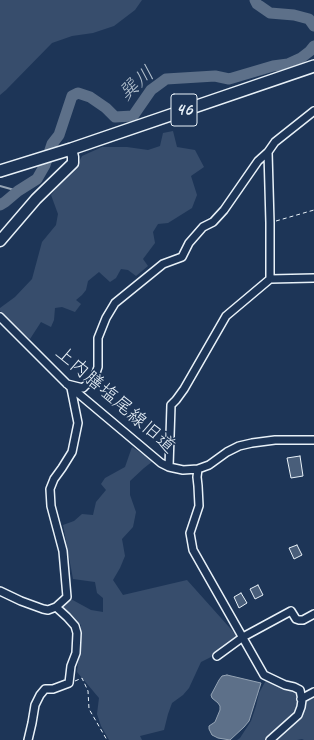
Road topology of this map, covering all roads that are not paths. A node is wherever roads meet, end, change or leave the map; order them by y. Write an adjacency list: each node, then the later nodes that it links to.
1 (314, 66): 3 (main road, 46)
2 (314, 111): 4 (street)
3 (71, 149): 5 (main road, 46); 6 (main road)
4 (268, 152): 8 (street); 10 (street)
5 (0, 171)
6 (0, 241)
7 (314, 278): 8 (street)
8 (270, 279): 12 (street)
9 (0, 317): 10 (street, 上内膳塩尾線旧道)
10 (69, 386): 12 (street, 上内膳塩尾線旧道); 15 (street)
11 (314, 440): 13 (street, 上内膳塩尾線旧道)
12 (169, 467): 13 (street, 上内膳塩尾線旧道)
13 (198, 469): 17 (street)
14 (0, 590): 15 (street)
15 (56, 607): 21 (street)
16 (314, 614): 17 (street)
17 (243, 637): 18 (street); 20 (street)
18 (217, 656)
19 (314, 692): 20 (street)
20 (301, 699): 22 (street)
21 (28, 740)
22 (270, 740)

